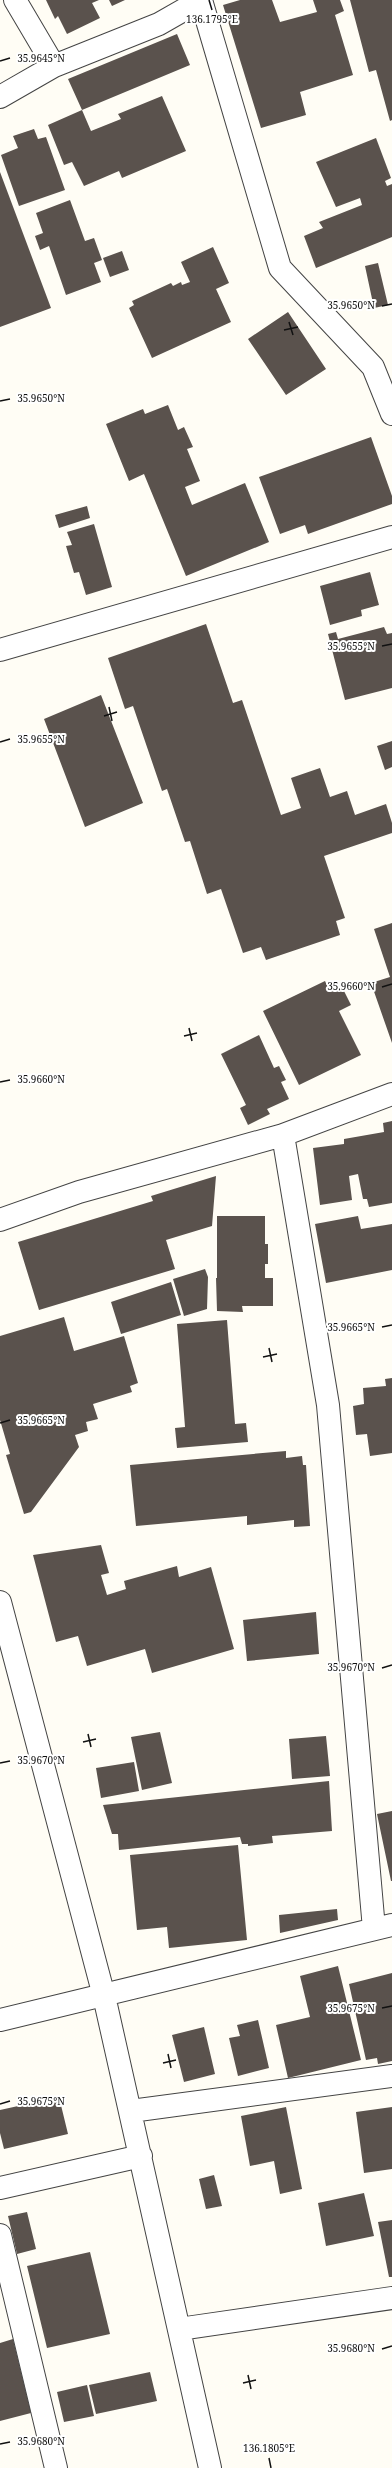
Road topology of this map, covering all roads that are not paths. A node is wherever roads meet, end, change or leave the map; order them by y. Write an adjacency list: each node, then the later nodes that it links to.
1 (15, 0): 3 (street)
2 (201, 0): 3 (street); 5 (street)
3 (54, 66): 4 (street)
4 (0, 97)
5 (392, 414)
6 (392, 537): 7 (street)
7 (0, 650)
8 (392, 1094): 9 (street)
9 (283, 1135): 10 (street); 12 (street)
10 (0, 1220)
11 (0, 1602): 13 (street)
12 (383, 1927): 13 (street)
13 (104, 1996): 14 (street); 16 (street)
14 (0, 2020)
15 (392, 2076): 16 (street)
16 (130, 2111): 17 (street)
17 (141, 2156): 18 (street); 21 (street)
18 (0, 2188)
19 (0, 2235): 22 (street)
20 (392, 2298): 21 (street)
21 (179, 2329): 23 (street)
22 (56, 2468)
23 (210, 2468)

